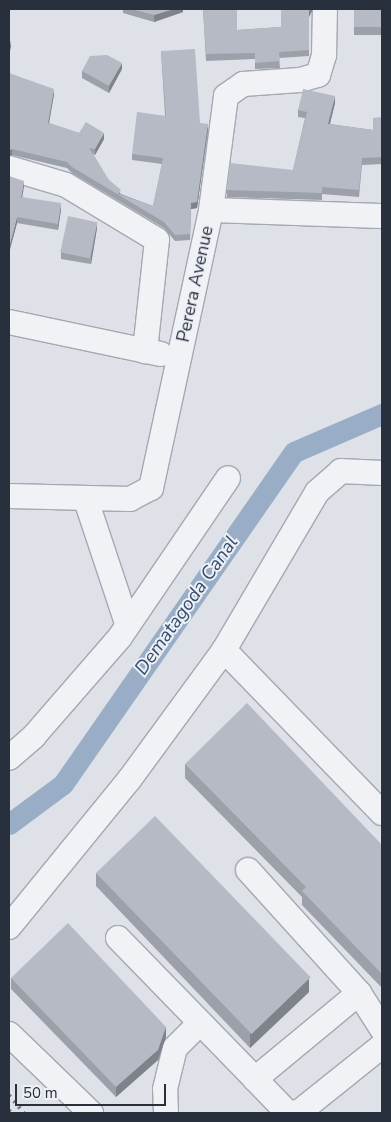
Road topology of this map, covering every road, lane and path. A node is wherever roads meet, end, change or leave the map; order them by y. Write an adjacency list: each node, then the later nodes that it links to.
1 (326, 9): 3 (street, Perera Avenue)
2 (9, 168): 6 (street)
3 (212, 210): 4 (street); 7 (street, Perera Avenue)
4 (382, 216)
5 (9, 322): 6 (street)
6 (145, 351): 7 (street)
7 (179, 356): 11 (street, Perera Avenue)
8 (382, 473): 13 (street)
9 (228, 478): 12 (street)
10 (9, 496): 11 (street, Perera Avenue)
11 (86, 500): 12 (street)
12 (127, 623): 14 (street)
13 (224, 650): 15 (street); 17 (street)
14 (9, 758)
15 (382, 813)
16 (248, 870): 19 (street)
17 (9, 927)
18 (118, 938): 20 (street)
19 (359, 994): 21 (street); 24 (street)
20 (200, 1023): 24 (street); 26 (street)
21 (382, 1029)
22 (9, 1034): 25 (street)
23 (382, 1046): 24 (street)
24 (255, 1079)
25 (91, 1113)
26 (166, 1113)

